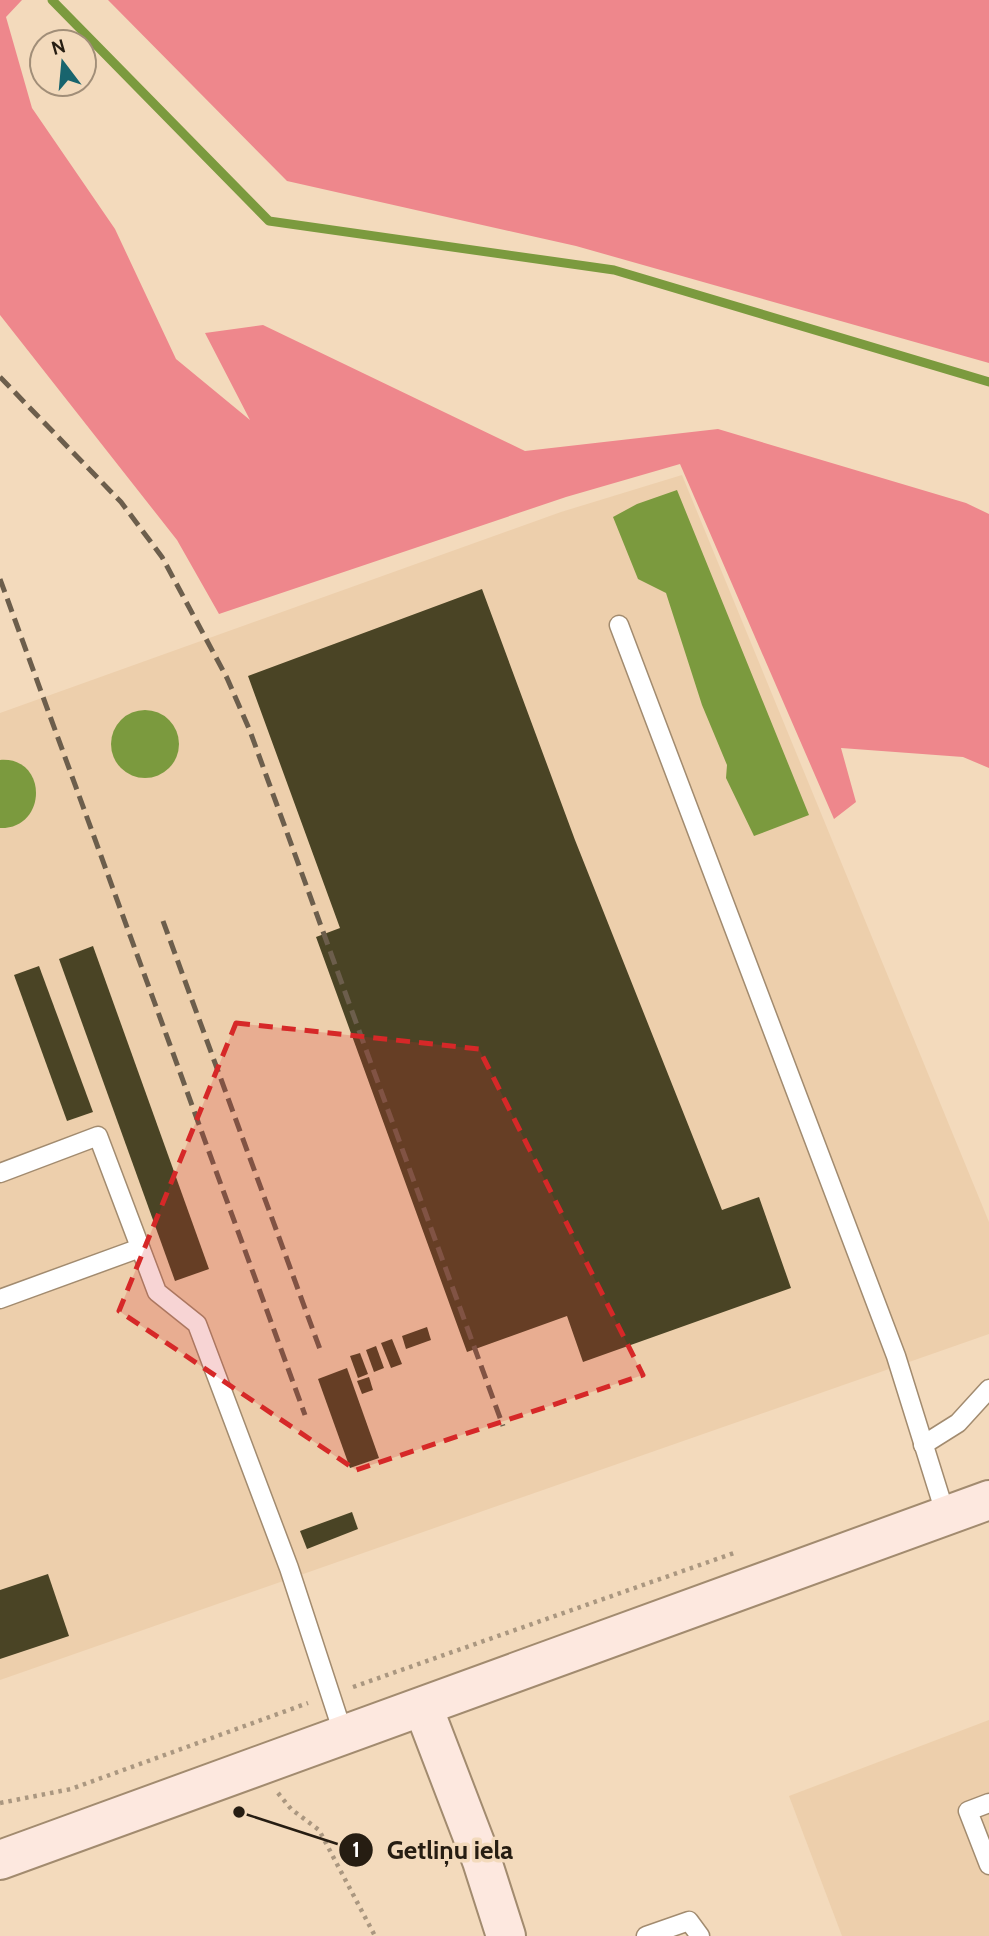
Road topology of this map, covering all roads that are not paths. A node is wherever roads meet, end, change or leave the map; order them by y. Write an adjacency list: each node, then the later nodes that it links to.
1 (619, 625): 6 (lane)
2 (0, 1173): 3 (lane)
3 (140, 1248): 4 (lane); 10 (lane)
4 (0, 1299)
5 (989, 1390): 6 (lane)
6 (923, 1445): 8 (lane)
7 (989, 1500): 8 (main road)
8 (946, 1516): 9 (main road)
9 (423, 1707): 10 (main road); 14 (main road)
10 (344, 1736): 12 (main road)
11 (989, 1803): 13 (lane)
12 (0, 1860)
13 (989, 1865)
14 (506, 1936)
15 (646, 1936): 16 (lane)
16 (700, 1936)

